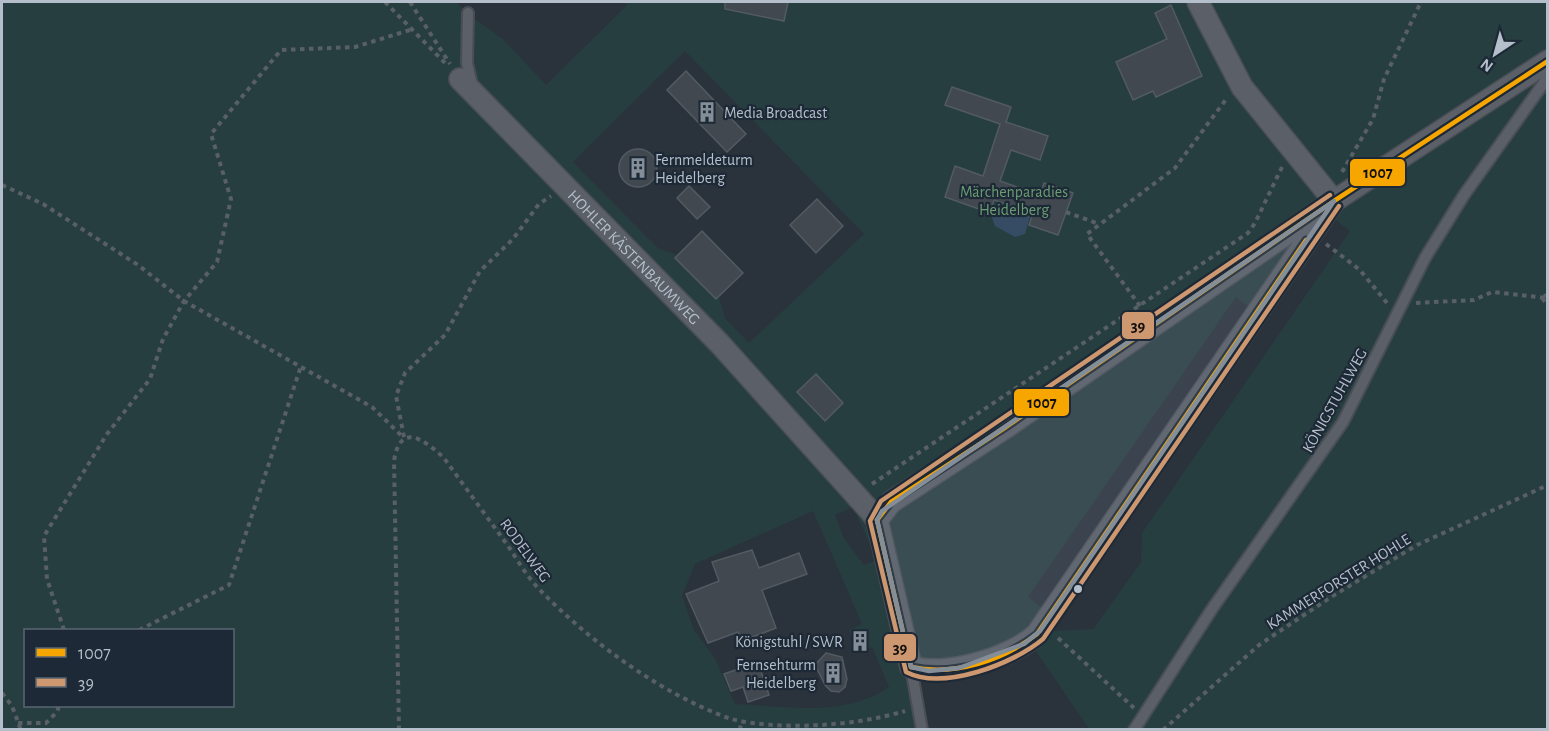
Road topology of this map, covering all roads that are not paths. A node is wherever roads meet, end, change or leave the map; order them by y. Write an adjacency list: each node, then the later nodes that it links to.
1 (1198, 2): 7 (street)
2 (468, 13): 6 (lane)
3 (1548, 61): 7 (street)
4 (1548, 77): 11 (lane, KÖNIGSTUHLWEG)
5 (460, 79): 6 (street, HOHLER KÄSTENBAUMWEG)
6 (479, 99): 8 (street, HOHLER KÄSTENBAUMWEG)
7 (1334, 201): 8 (street); 9 (street)
8 (877, 520): 9 (street)
9 (911, 667): 10 (lane)
10 (922, 729)
11 (1134, 729)

